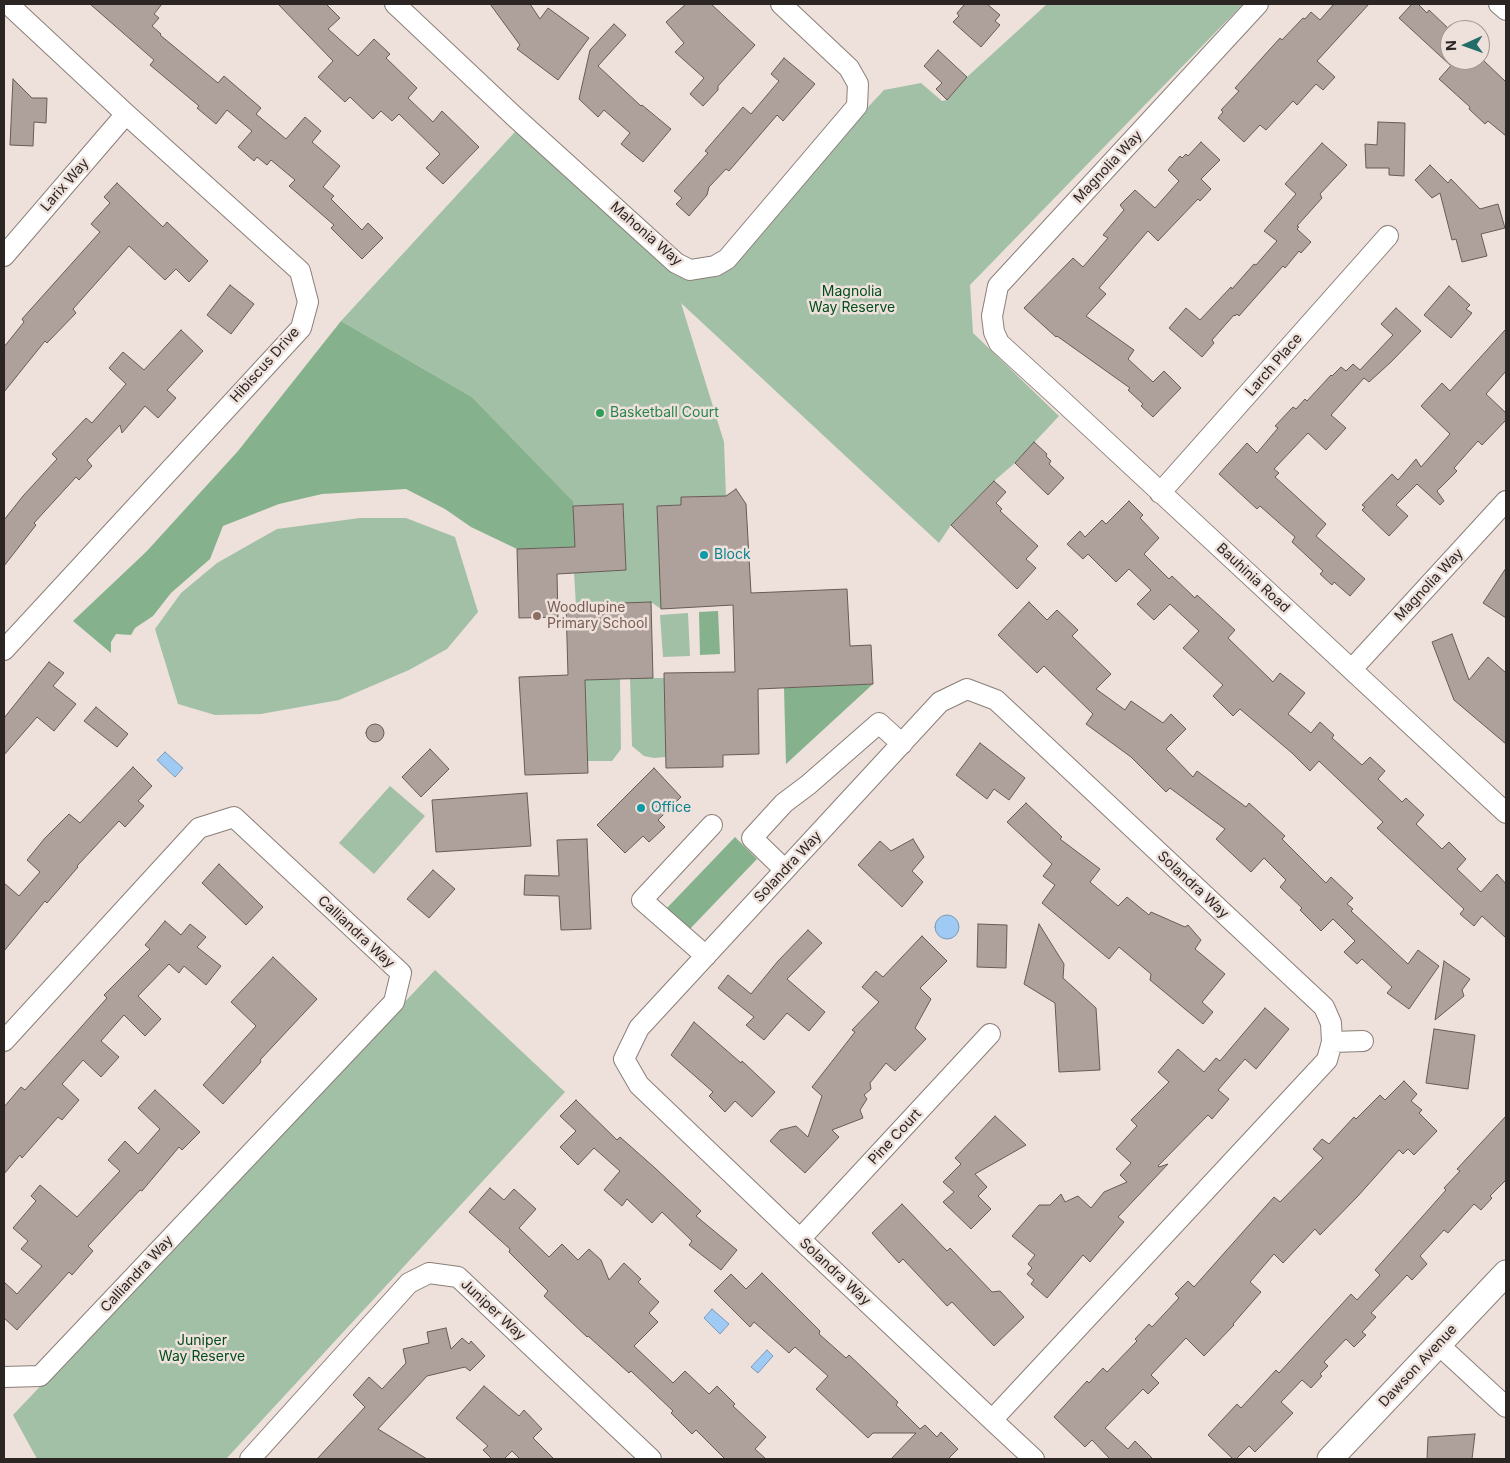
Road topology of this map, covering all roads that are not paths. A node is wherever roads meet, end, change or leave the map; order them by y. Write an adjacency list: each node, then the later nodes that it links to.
1 (8, 4): 7 (street, Hibiscus Drive)
2 (395, 4): 3 (street, Mahonia Way)
3 (781, 4)
4 (1258, 4): 10 (street, Magnolia Way)
5 (1499, 4): 6 (street)
6 (1506, 10)
7 (126, 114): 9 (street, Larix Way); 13 (street, Hibiscus Drive)
8 (1388, 236): 11 (street, Larch Place)
9 (4, 256)
10 (999, 343): 11 (street, Bauhinia Road)
11 (1160, 493): 14 (street, Bauhinia Road)
12 (1506, 501): 14 (street, Magnolia Way)
13 (4, 650)
14 (1352, 669): 16 (street, Bauhinia Road)
15 (902, 744): 18 (street, Solandra Way); 18 (street); 23 (street, Solandra Way)
16 (1506, 813)
17 (712, 826): 19 (street)
18 (785, 870): 19 (street, Solandra Way)
19 (706, 956): 24 (street, Solandra Way)
20 (990, 1034): 24 (street, Pine Court)
21 (4, 1041): 27 (street, Calliandra Way)
22 (1363, 1041): 23 (street)
23 (1332, 1042): 29 (street, Solandra Way)
24 (800, 1240): 29 (street, Solandra Way)
25 (1506, 1273): 26 (main road, Dawson Avenue)
26 (1439, 1344): 28 (street); 33 (main road, Dawson Avenue)
27 (4, 1377)
28 (1506, 1407)
29 (992, 1420): 32 (street, Solandra Way)
30 (250, 1459): 31 (street, Juniper Way)
31 (651, 1459)
32 (1034, 1459)
33 (1330, 1459)

